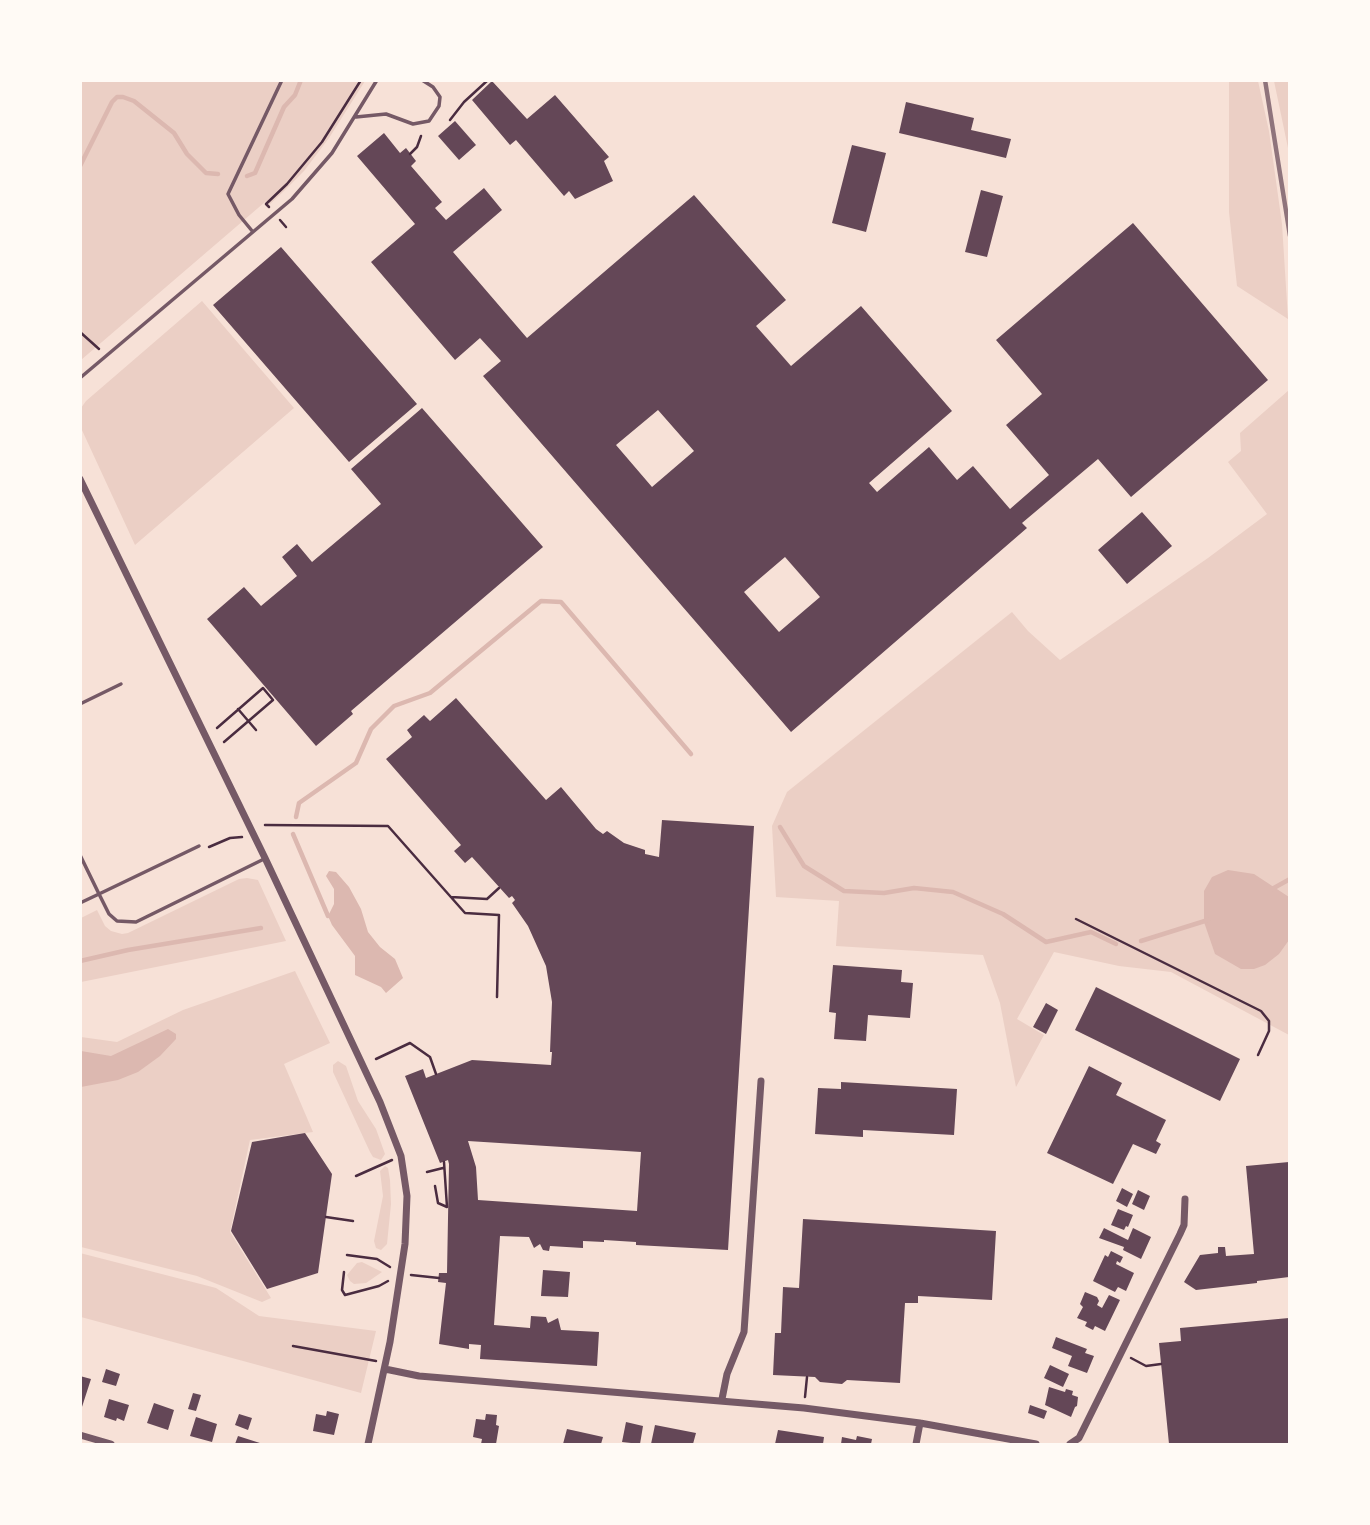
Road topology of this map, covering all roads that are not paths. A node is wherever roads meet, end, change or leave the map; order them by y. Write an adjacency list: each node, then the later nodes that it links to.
1 (282, 80): 5 (lane)
2 (377, 80): 4 (lane)
3 (422, 80): 4 (lane)
4 (356, 117): 5 (lane)
5 (253, 232): 6 (lane)
6 (80, 378)
7 (80, 479): 12 (street)
8 (121, 684): 9 (lane)
9 (80, 704)
10 (199, 846): 13 (lane)
11 (80, 855): 13 (lane)
12 (265, 858): 13 (lane); 17 (street)
13 (99, 894): 14 (lane)
14 (80, 903)
15 (761, 1081): 18 (street)
16 (1185, 1199): 25 (street)
17 (385, 1366): 18 (street); 22 (street)
18 (722, 1399): 19 (street)
19 (920, 1423): 23 (street); 24 (street)
20 (80, 1435): 21 (street)
21 (111, 1444)
22 (368, 1444)
23 (916, 1444)
24 (1036, 1444)
25 (1071, 1444)

